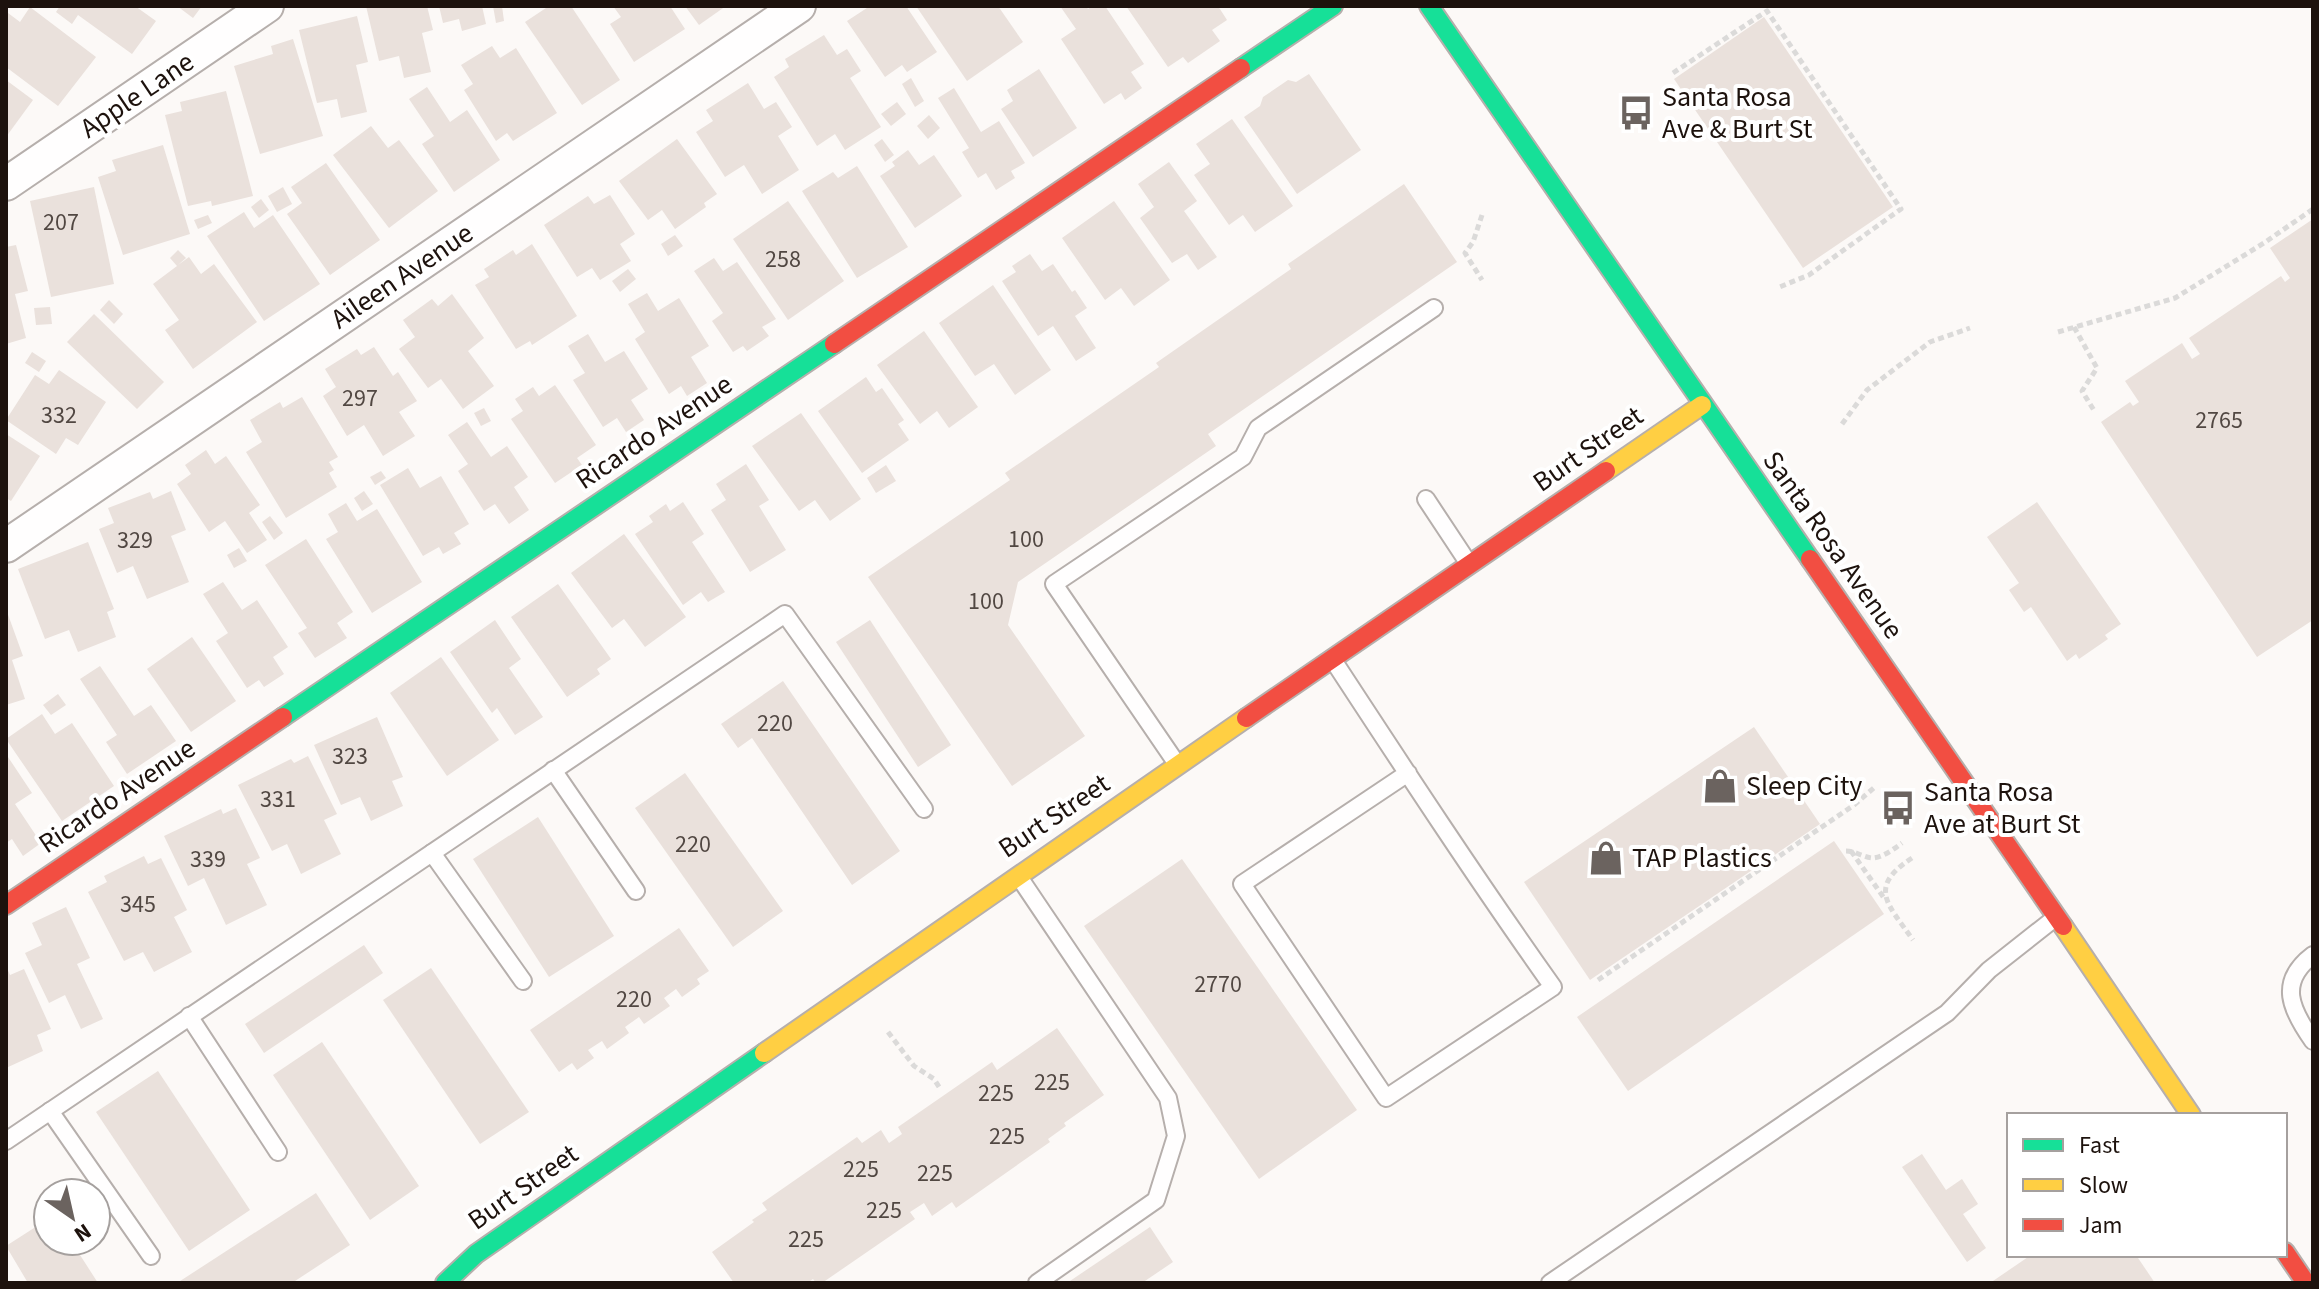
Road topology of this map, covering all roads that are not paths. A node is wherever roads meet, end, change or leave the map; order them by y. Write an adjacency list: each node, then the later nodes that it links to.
1 (267, 6): 5 (street, Apple Lane)
2 (799, 6): 9 (street, Aileen Avenue)
3 (1333, 6): 19 (street, Ricardo Avenue)
4 (1429, 6): 7 (street, Santa Rosa Avenue)
5 (6, 184)
6 (1434, 308): 12 (lane)
7 (1702, 405): 10 (street, Burt Street); 20 (street, Santa Rosa Avenue)
8 (1426, 499): 10 (lane)
9 (6, 546)
10 (1469, 565): 11 (street, Burt Street)
11 (1332, 659): 12 (street, Burt Street); 14 (lane)
12 (1178, 765): 17 (street, Burt Street)
13 (553, 770): 15 (lane); 16 (lane); 18 (lane)
14 (1408, 773): 14 (lane)
15 (924, 809)
16 (432, 853): 22 (lane); 23 (lane)
17 (1018, 875): 31 (street, Burt Street); 32 (lane)
18 (636, 891)
19 (6, 905)
20 (2056, 917): 26 (street, Santa Rosa Avenue); 33 (lane)
21 (2313, 955): 24 (lane)
22 (523, 981)
23 (189, 1016): 25 (lane); 28 (lane)
24 (2313, 1041)
25 (50, 1111): 27 (lane); 30 (lane)
26 (2190, 1113)
27 (6, 1141)
28 (278, 1152)
29 (2287, 1255): 34 (street)
30 (151, 1256)
31 (445, 1283)
32 (1037, 1283)
33 (1550, 1283)
34 (2306, 1283)

